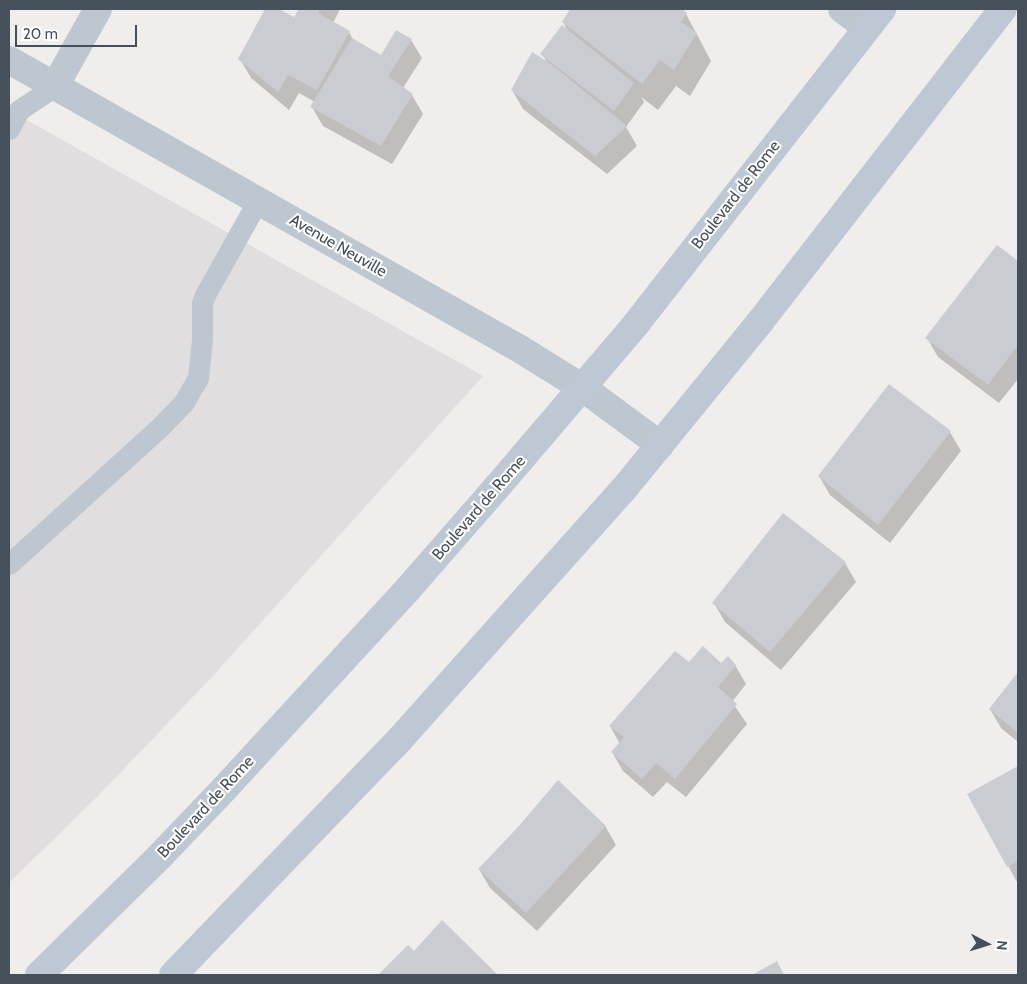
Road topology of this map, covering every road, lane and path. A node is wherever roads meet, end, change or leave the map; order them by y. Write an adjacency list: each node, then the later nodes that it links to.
1 (98, 9): 6 (street)
2 (842, 9): 4 (street)
3 (1003, 9): 10 (main road)
4 (875, 18): 9 (main road, Boulevard de Rome)
5 (9, 60): 6 (street, Avenue Neuville)
6 (55, 86): 7 (lane); 8 (street, Avenue Neuville)
7 (9, 129)
8 (258, 200): 9 (street, Avenue Neuville); 11 (lane)
9 (583, 388): 10 (street, Avenue Neuville); 12 (main road, Boulevard de Rome)
10 (660, 445): 13 (main road)
11 (9, 564)
12 (39, 975)
13 (173, 975)

